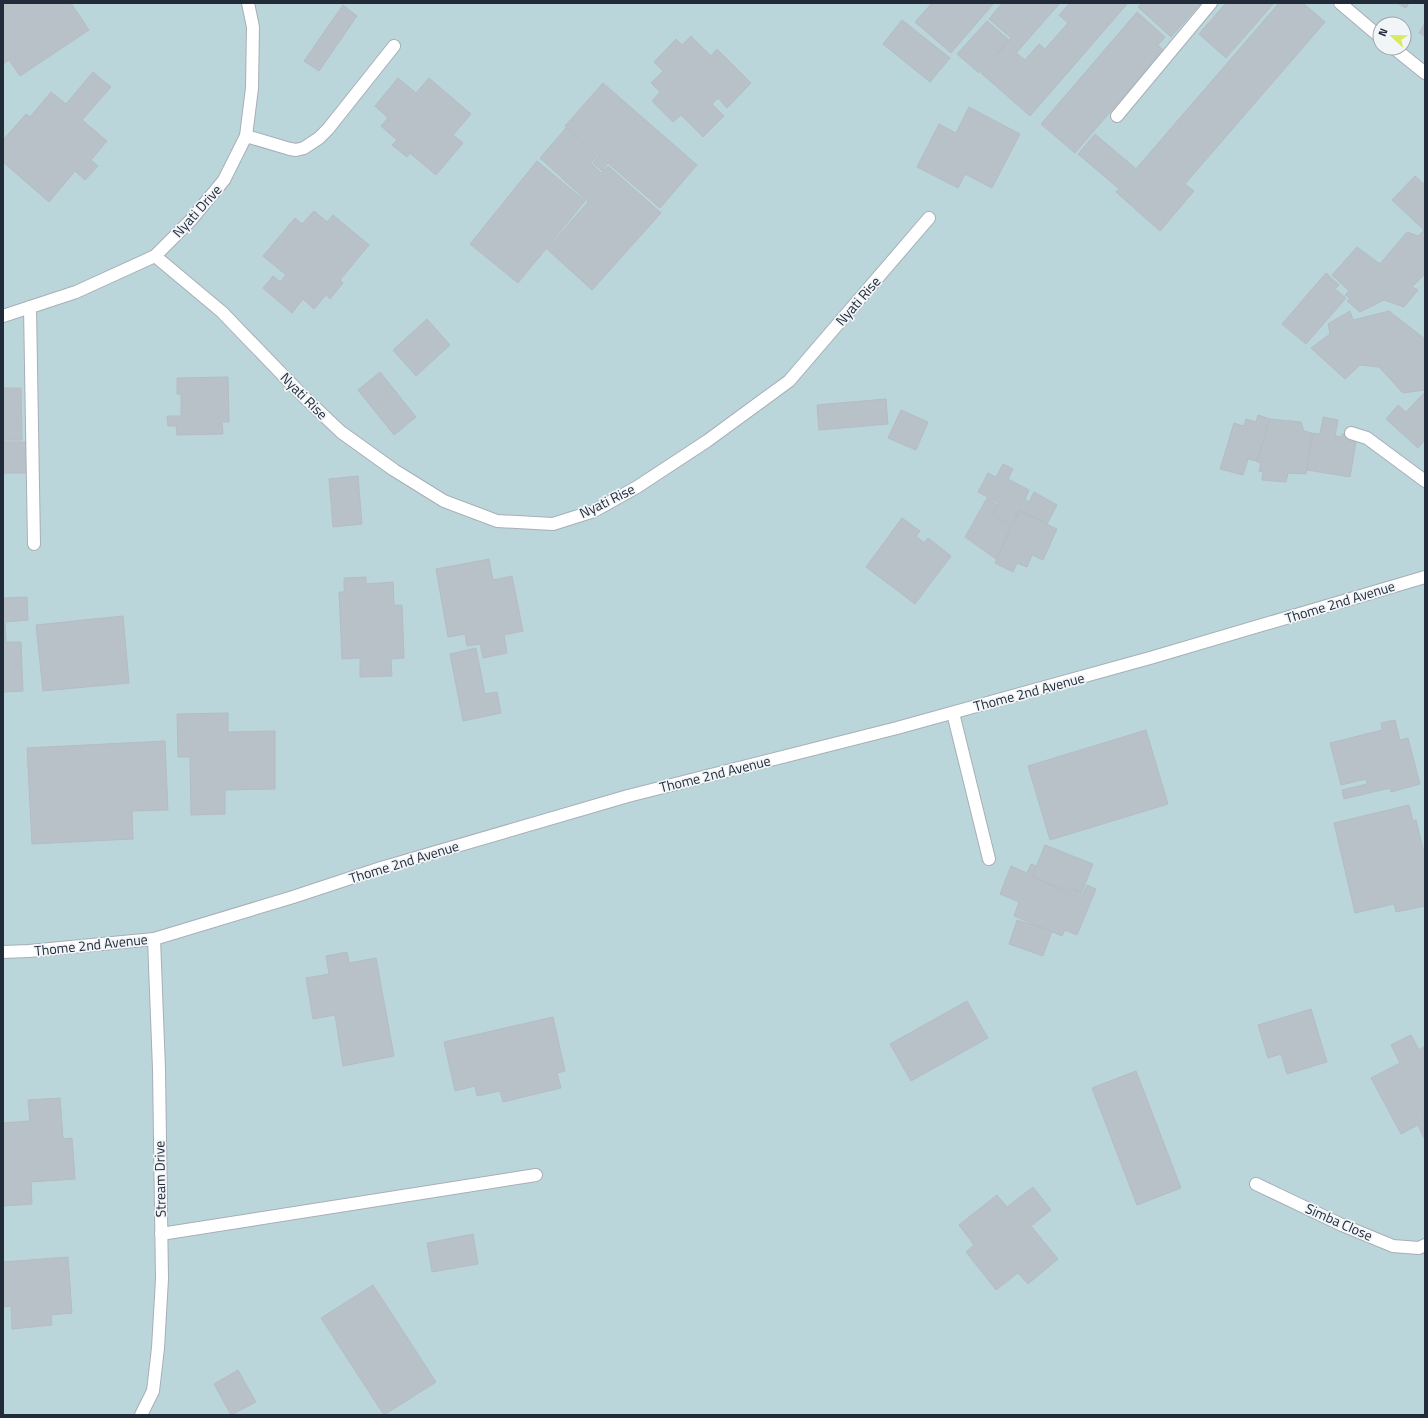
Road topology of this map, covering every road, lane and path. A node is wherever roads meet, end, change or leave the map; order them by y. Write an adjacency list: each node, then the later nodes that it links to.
1 (248, 3): 9 (street, Nyati Drive)
2 (1211, 3): 8 (street)
3 (1340, 3): 4 (street)
4 (1372, 30)
5 (394, 46): 9 (street)
6 (1404, 56): 7 (street)
7 (1425, 73)
8 (1117, 116)
9 (246, 136): 11 (street, Nyati Drive)
10 (928, 218): 11 (street, Nyati Rise)
11 (155, 256): 12 (street, Nyati Drive)
12 (30, 307): 13 (street, Nyati Drive); 16 (street)
13 (3, 316)
14 (1351, 433): 15 (street)
15 (1425, 481)
16 (34, 544)
17 (1425, 577): 18 (street, Thome 2nd Avenue)
18 (953, 713): 19 (street); 20 (street, Thome 2nd Avenue)
19 (989, 858)
20 (154, 939): 21 (street, Thome 2nd Avenue); 24 (street, Stream Drive)
21 (3, 952)
22 (536, 1175): 24 (street)
23 (1256, 1184): 25 (street, Simba Close)
24 (161, 1234): 26 (street, Stream Drive)
25 (1425, 1245)
26 (141, 1415)

